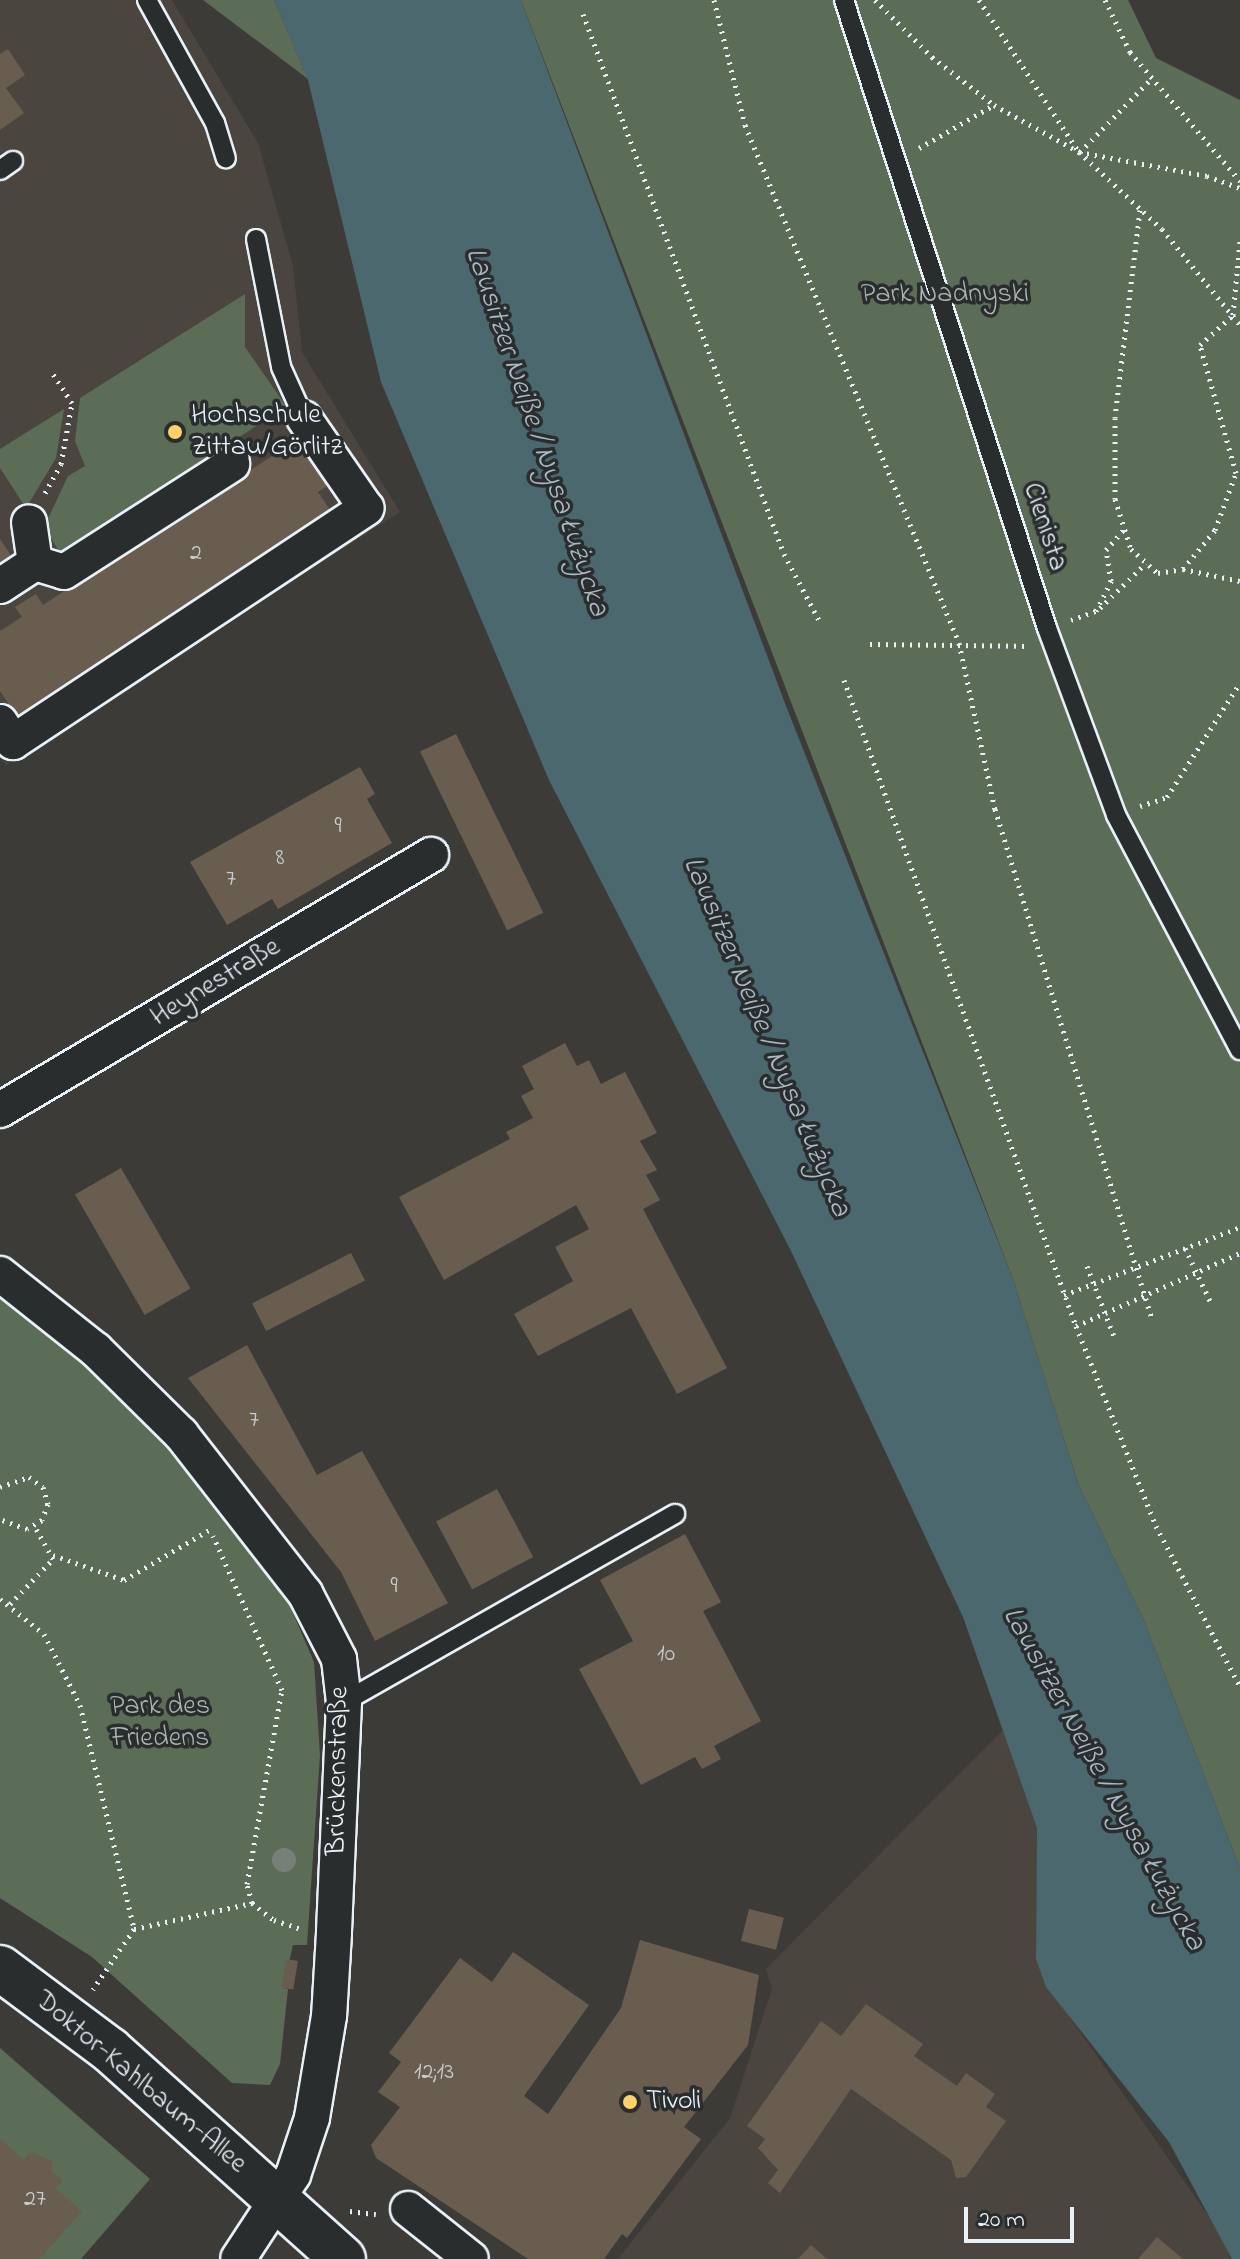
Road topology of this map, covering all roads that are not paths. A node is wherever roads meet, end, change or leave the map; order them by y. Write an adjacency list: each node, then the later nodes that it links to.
1 (147, 0): 3 (lane)
2 (844, 0): 12 (lane, Cienista)
3 (226, 158)
4 (256, 239): 5 (lane)
5 (304, 418): 10 (street)
6 (232, 464): 8 (street)
7 (29, 522): 8 (street)
8 (35, 563): 9 (street)
9 (0, 586)
10 (0, 722)
11 (431, 855): 13 (street, Heynestraße)
12 (1240, 1050)
13 (0, 1110)
14 (0, 1274): 16 (street, Brückenstraße)
15 (675, 1514): 16 (lane)
16 (344, 1702): 18 (street, Brückenstraße)
17 (0, 1968): 18 (main road, Doktor-Kahlbaum-Allee)
18 (278, 2200): 20 (street, Brückenstraße); 21 (main road, Doktor-Kahlbaum-Allee)
19 (408, 2209): 22 (street)
20 (238, 2259)
21 (343, 2259)
22 (471, 2259)

